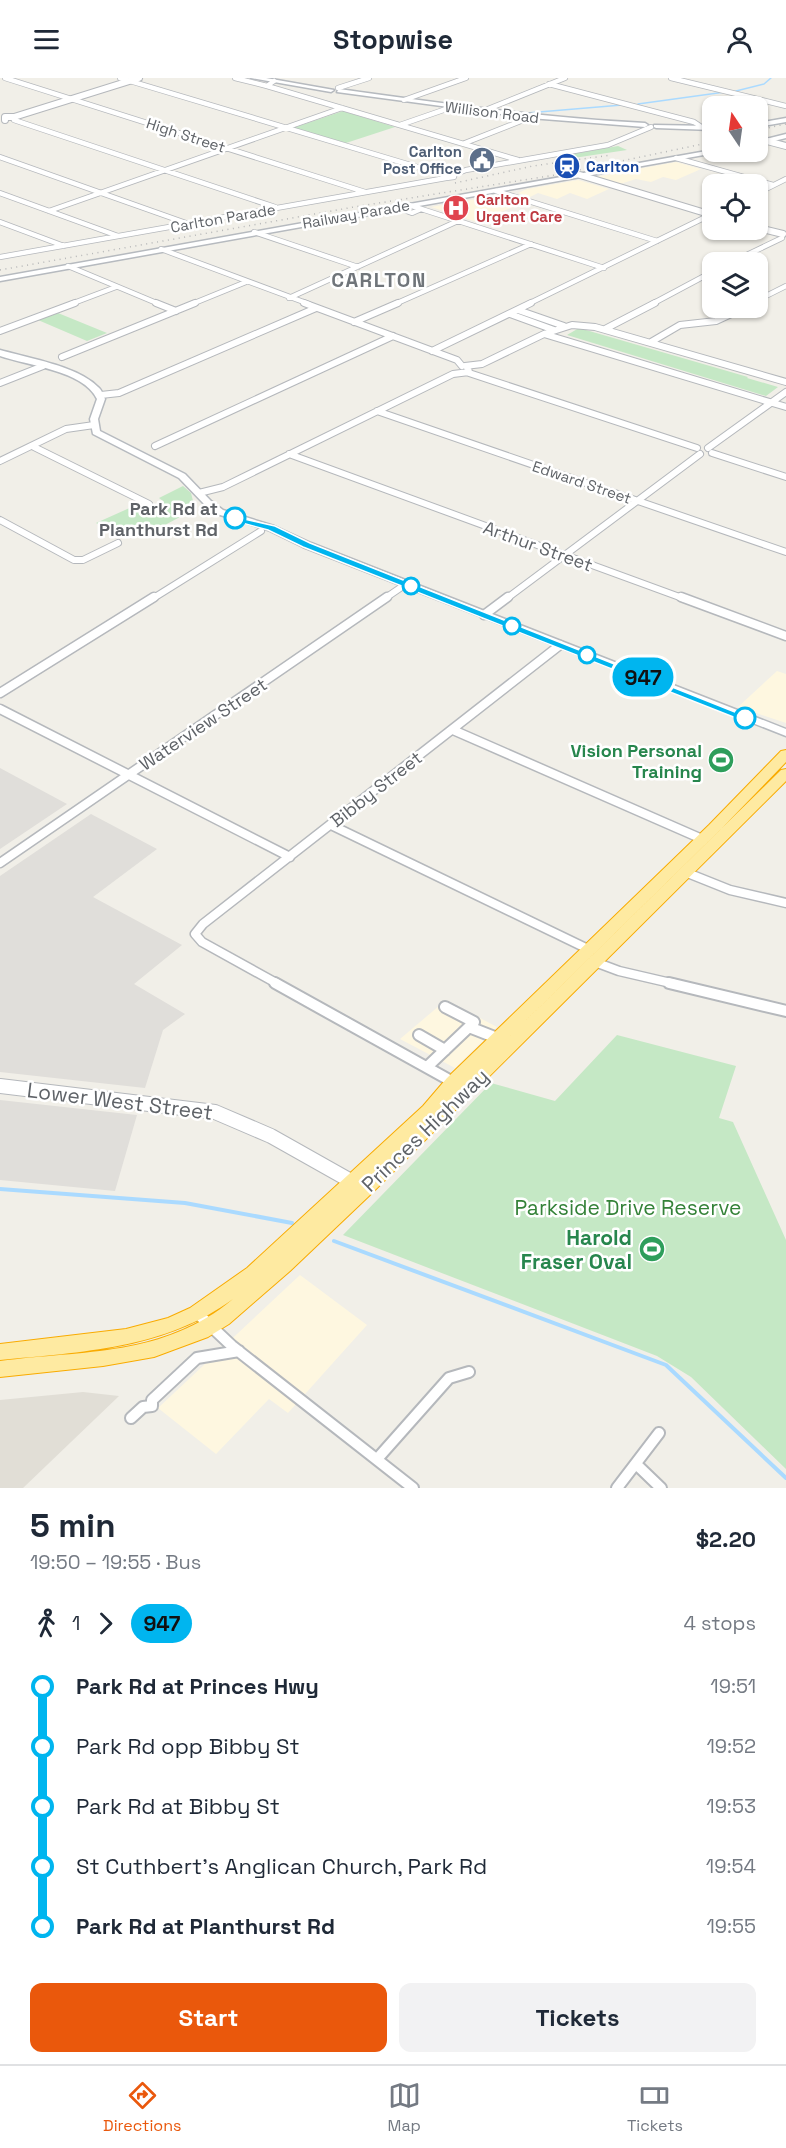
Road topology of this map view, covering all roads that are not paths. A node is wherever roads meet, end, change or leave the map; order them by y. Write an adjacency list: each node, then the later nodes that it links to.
1 (5, 78): 14 (street, High Street)
2 (120, 78): 10 (street)
3 (139, 78): 10 (street)
4 (235, 78): 11 (street)
5 (254, 78): 11 (main road, Willison Road)
6 (369, 78): 13 (street)
7 (466, 78): 15 (street)
8 (565, 78): 12 (street)
9 (671, 78): 17 (street)
10 (130, 81): 14 (street); 28 (street)
11 (270, 81): 13 (main road, Willison Road); 18 (street)
12 (549, 84): 19 (street); 27 (street)
13 (336, 90): 15 (main road, Willison Road)
14 (71, 99): 22 (street); 35 (street, High Street)
15 (404, 100): 16 (main road, Willison Road)
16 (452, 106): 19 (main road, Willison Road); 25 (street)
17 (786, 106)
18 (342, 108): 25 (street); 28 (street)
19 (483, 111): 20 (main road, Willison Road)
20 (531, 117): 26 (main road, Willison Road); 33 (street)
21 (3, 118): 22 (street)
22 (14, 118): 40 (street)
23 (786, 120): 24 (main road)
24 (768, 123)
25 (399, 125): 33 (street)
26 (651, 126): 27 (main road, Willison Road); 39 (street)
27 (700, 126)
28 (286, 128): 35 (street); 41 (street)
29 (786, 131): 31 (main road)
30 (786, 136): 31 (main road)
31 (771, 140): 32 (main road); 34 (street)
32 (768, 141)
33 (464, 143): 39 (street)
34 (786, 146)
35 (227, 148): 40 (street); 49 (street, High Street)
36 (702, 154): 38 (main road, Railway Parade)
37 (0, 157): 48 (street)
38 (676, 158): 42 (main road, Railway Parade); 44 (street)
39 (518, 160): 41 (street)
40 (165, 170): 48 (street); 52 (street)
41 (445, 176): 49 (street, Carlton Parade)
42 (580, 176): 46 (main road, Railway Parade); 55 (street)
43 (786, 179): 44 (street)
44 (773, 185): 45 (street)
45 (768, 188)
46 (496, 191): 50 (main road, Railway Parade); 64 (street)
47 (0, 193): 54 (street)
48 (102, 193): 54 (street); 59 (street)
49 (367, 193): 52 (street, Carlton Parade)
50 (409, 205): 51 (main road, Railway Parade); 53 (street)
51 (396, 207): 53 (street); 61 (main road, Railway Parade)
52 (278, 208): 59 (street, Carlton Parade)
53 (421, 208): 56 (street)
54 (49, 211): 62 (street)
55 (702, 212)
56 (460, 220): 65 (street); 71 (street)
57 (702, 220): 64 (street)
58 (0, 222): 66 (street)
59 (188, 224): 62 (street, Carlton Parade)
60 (768, 231): 63 (street)
61 (254, 232): 67 (main road, Railway Parade); 71 (street)
62 (119, 237): 66 (street, Carlton Parade)
63 (784, 237): 68 (street)
64 (657, 241): 72 (street)
65 (531, 244): 72 (street); 85 (street)
66 (64, 246): 69 (street, Carlton Parade)
67 (160, 249): 70 (main road, Railway Parade); 75 (street)
68 (753, 252)
69 (0, 257)
70 (68, 266): 74 (main road, Railway Parade); 77 (street)
71 (358, 267): 79 (street)
72 (604, 268): 81 (street)
73 (702, 277): 87 (street)
74 (0, 279)
75 (246, 282): 79 (street); 82 (street)
76 (786, 286): 78 (street)
77 (116, 287): 82 (street); 89 (street)
78 (768, 295)
79 (289, 298): 80 (street)
80 (316, 308): 85 (street); 101 (street)
81 (519, 310): 83 (street); 86 (street)
82 (176, 311): 95 (street)
83 (510, 314): 88 (street); 93 (street)
84 (722, 318): 92 (street)
85 (354, 322): 91 (street)
86 (564, 327): 87 (street); 88 (street)
87 (605, 329): 92 (street)
88 (554, 330): 90 (street)
89 (0, 331)
90 (544, 334): 97 (street); 102 (street)
91 (393, 336): 93 (street); 106 (street)
92 (651, 342): 98 (street)
93 (432, 351): 97 (street)
94 (0, 353): 96 (main road)
95 (62, 357)
96 (43, 366): 99 (street); 101 (main road)
97 (465, 370): 104 (street); 108 (street)
98 (786, 382)
99 (0, 383)
100 (786, 392): 102 (street)
101 (101, 395): 105 (main road)
102 (771, 403): 103 (street); 109 (street)
103 (786, 407)
104 (377, 411): 110 (street); 114 (street, Edward Street)
105 (94, 424): 107 (street); 113 (main road)
106 (155, 446)
107 (34, 447): 111 (street); 115 (street)
108 (698, 451): 109 (street); 114 (street)
109 (710, 451): 112 (street)
110 (289, 454): 113 (street); 120 (street, Arthur Street)
111 (0, 461)
112 (786, 477)
113 (199, 493): 117 (main road)
114 (638, 501): 119 (street, Edward Street); 120 (street)
115 (148, 504)
116 (0, 520): 118 (street)
117 (266, 531): 121 (main road); 125 (street)
118 (118, 543)
119 (786, 552)
120 (563, 555): 122 (street); 123 (street, Arthur Street)
121 (406, 584): 122 (main road); 131 (street, Waterview Street)
122 (484, 615): 124 (main road)
123 (786, 636)
124 (560, 645): 127 (street, Bibby Street); 128 (main road)
125 (0, 693)
126 (0, 709): 131 (street)
127 (453, 730): 132 (street, Bibby Street); 133 (street)
128 (786, 732)
129 (786, 754): 133 (highway, Princes Highway)
130 (786, 773): 136 (highway, Princes Highway)
131 (130, 774): 134 (street); 135 (street, Waterview Street)
132 (331, 825): 134 (street, Bibby Street); 138 (street)
133 (702, 839): 138 (highway, Princes Highway)
134 (290, 857): 145 (street, Bibby Street)
135 (0, 863)
136 (685, 872): 137 (street); 138 (highway, Princes Highway)
137 (786, 903)
138 (591, 956): 140 (street); 143 (highway, Princes Highway); 148 (highway, Princes Highway)
139 (445, 1007): 141 (street)
140 (786, 1011)
141 (470, 1027): 143 (street); 144 (street)
142 (419, 1035): 144 (street)
143 (497, 1038): 146 (highway, Princes Highway)
144 (445, 1050): 145 (street)
145 (426, 1067): 146 (street)
146 (453, 1082): 148 (highway, Princes Highway)
147 (0, 1086): 148 (street, Lower West Street)
148 (359, 1185): 149 (highway, Princes Highway)
149 (203, 1320): 150 (street); 151 (highway, Princes Highway); 152 (highway, Princes Highway)
150 (239, 1351): 154 (street); 156 (street)
151 (0, 1352)
152 (0, 1369)
153 (469, 1372): 156 (street)
154 (131, 1418)
155 (659, 1432): 157 (street)
156 (378, 1458): 158 (street)
157 (636, 1464): 159 (street); 160 (street)
158 (408, 1486)
159 (617, 1488)
160 (661, 1488)

